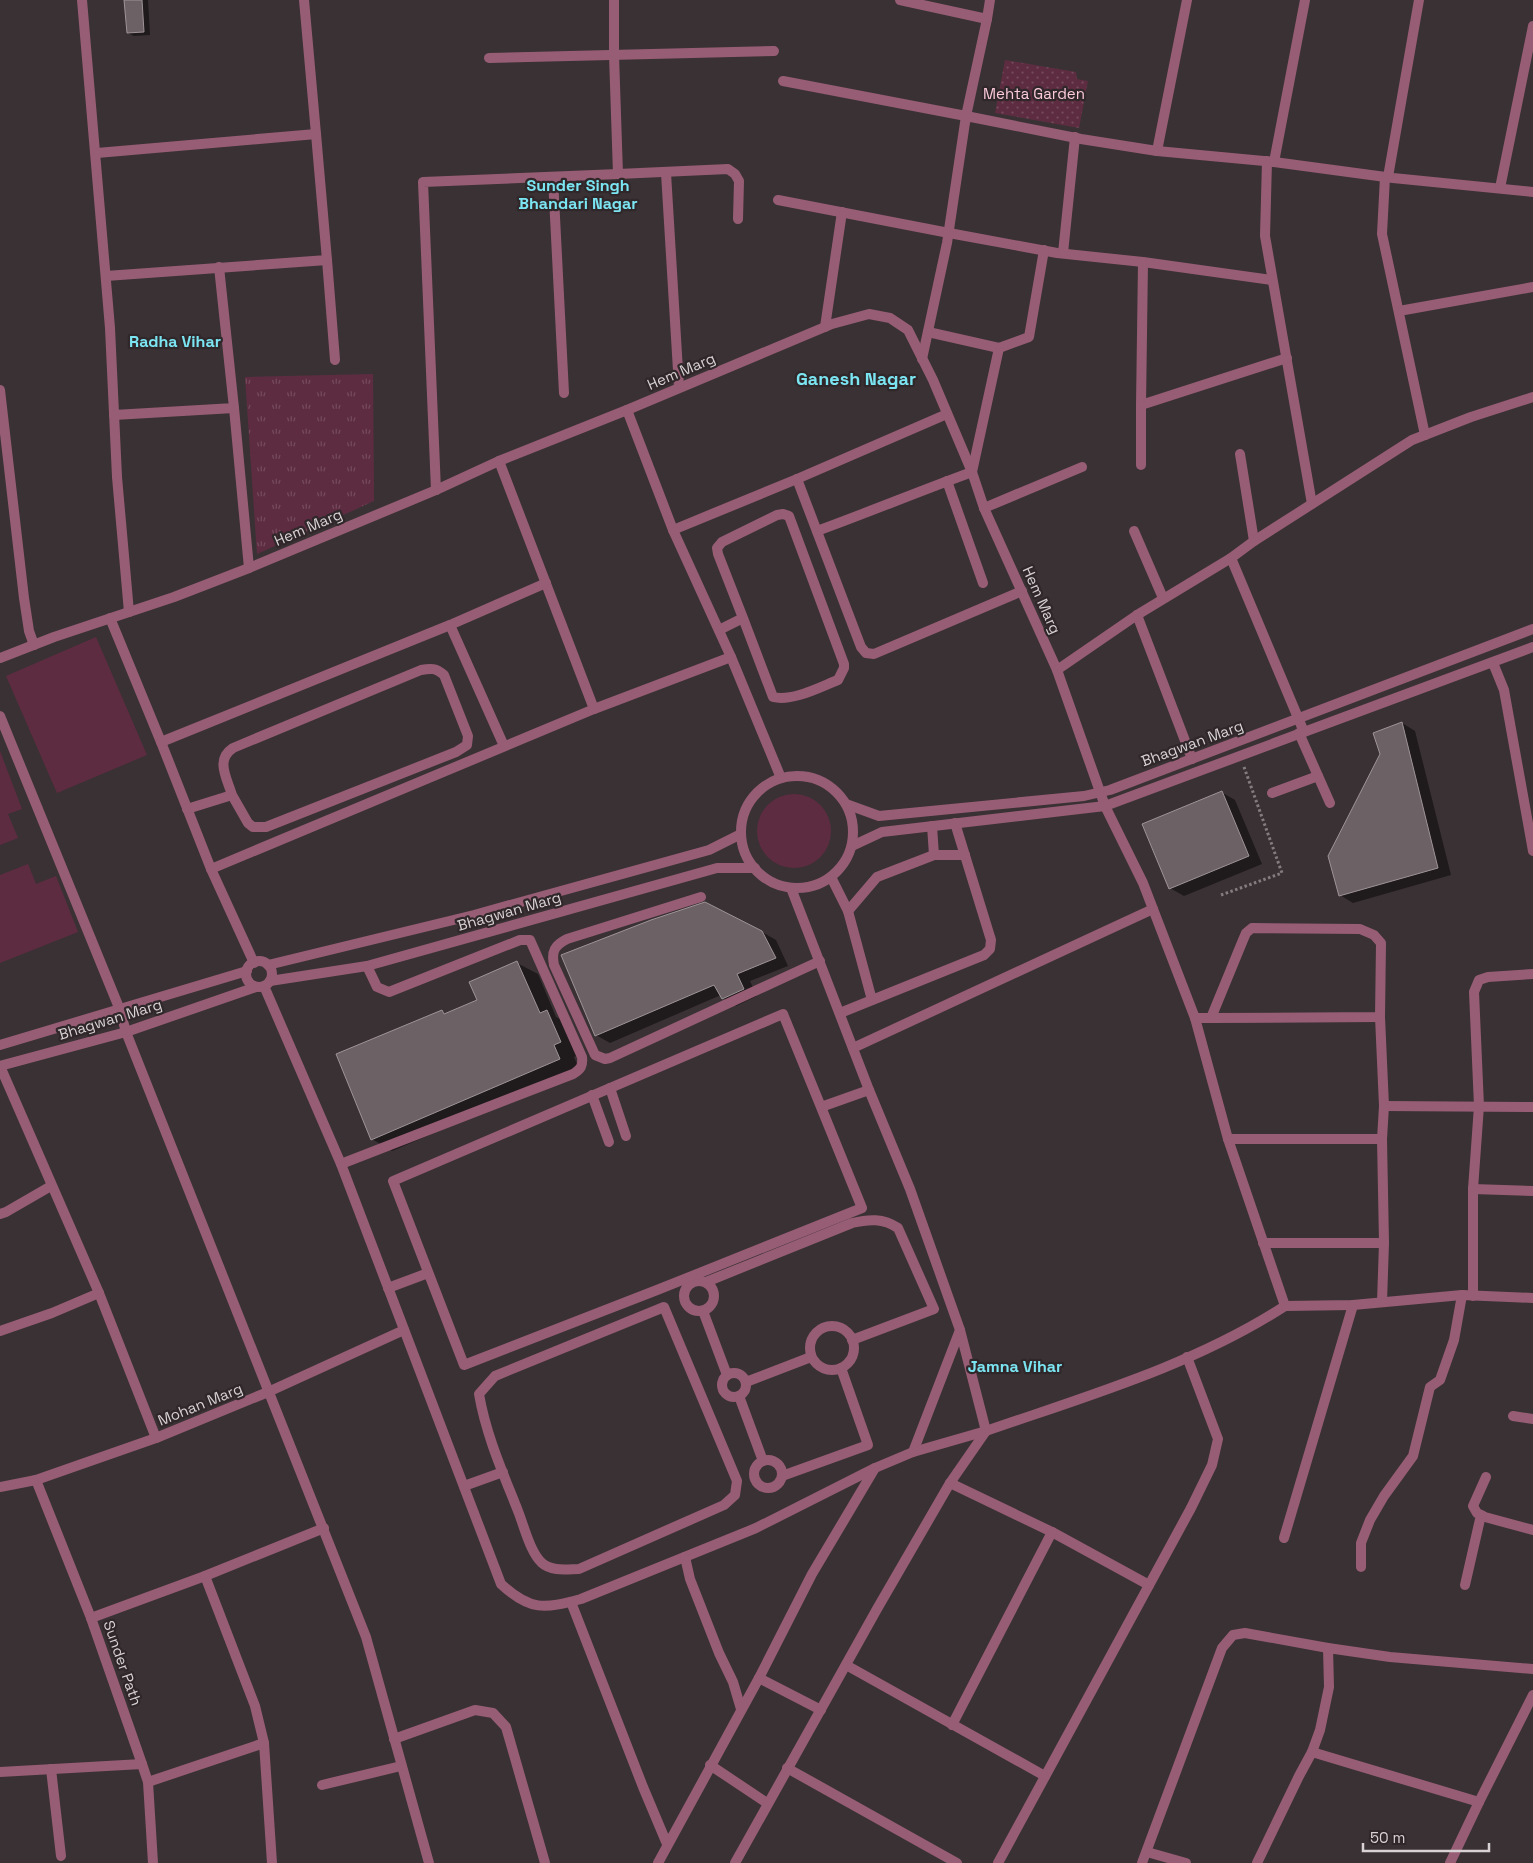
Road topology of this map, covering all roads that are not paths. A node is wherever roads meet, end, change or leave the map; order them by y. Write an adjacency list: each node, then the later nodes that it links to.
1 (82, 0): 19 (street)
2 (304, 0): 16 (street)
3 (614, 0): 12 (street)
4 (900, 0): 9 (street)
5 (990, 0): 9 (street)
6 (1187, 0): 18 (street)
7 (1305, 0): 20 (street)
8 (1419, 0): 23 (street)
9 (987, 19): 15 (street)
10 (1533, 26): 25 (street)
11 (774, 51): 12 (street)
12 (614, 55): 13 (street); 22 (street)
13 (489, 58)
14 (783, 81): 15 (street)
15 (966, 116): 17 (street); 30 (street)
16 (316, 134): 19 (street); 33 (street)
17 (1075, 137): 18 (street); 32 (street)
18 (1157, 150): 20 (street)
19 (96, 153): 36 (street)
20 (1270, 162): 23 (street); 37 (street)
21 (666, 173): 22 (street); 29 (street); 46 (street)
22 (618, 174): 24 (street)
23 (1386, 177): 25 (street); 39 (street)
24 (553, 178): 48 (street); 64 (street)
25 (1500, 188): 26 (street)
26 (1533, 192)
27 (778, 200): 28 (street)
28 (842, 212): 30 (street); 40 (street)
29 (738, 219)
30 (949, 234): 31 (street); 41 (street)
31 (1044, 250): 32 (street); 42 (street)
32 (1063, 253): 34 (street)
33 (327, 260): 35 (street); 45 (street)
34 (1143, 262): 37 (street); 50 (street)
35 (219, 267): 36 (street); 51 (street)
36 (106, 276): 54 (street)
37 (1272, 280): 43 (street)
38 (1533, 287): 39 (street)
39 (1399, 310): 56 (street)
40 (825, 326): 44 (street, Hem Marg); 46 (street, Hem Marg)
41 (928, 332): 42 (street); 44 (street)
42 (999, 348): 61 (street)
43 (1287, 358): 50 (street); 65 (street)
44 (922, 359): 53 (street, Hem Marg)
45 (335, 360)
46 (679, 387): 52 (street, Hem Marg)
47 (0, 390): 55 (street)
48 (564, 393)
49 (1533, 397): 56 (street)
50 (1141, 405): 59 (street)
51 (234, 408): 54 (street); 72 (street)
52 (627, 410): 58 (street, Hem Marg); 67 (street)
53 (947, 414): 61 (street, Hem Marg); 62 (street)
54 (114, 415): 77 (street)
55 (2, 419): 84 (street)
56 (1425, 435): 65 (street)
57 (1240, 454): 70 (street)
58 (500, 461): 64 (street, Hem Marg); 73 (street)
59 (1141, 465)
60 (1082, 467): 66 (street)
61 (972, 472): 63 (street); 66 (street, Hem Marg)
62 (797, 480): 67 (street); 68 (street)
63 (947, 481): 68 (street); 74 (street)
64 (436, 490): 72 (street, Hem Marg)
65 (1312, 504): 70 (street)
66 (984, 508): 75 (street, Hem Marg)
67 (673, 530): 83 (street)
68 (817, 531): 75 (street)
69 (1134, 531): 76 (street)
70 (1254, 541): 71 (street)
71 (1230, 558): 76 (street); 92 (street)
72 (249, 568): 77 (street, Hem Marg)
73 (546, 583): 81 (street); 90 (street)
74 (983, 583)
75 (1022, 591): 89 (street, Hem Marg)
76 (1163, 598): 78 (street)
77 (129, 612): 79 (street, Hem Marg)
78 (1137, 615): 89 (street); 96 (street)
79 (110, 618): 84 (street, Hem Marg); 94 (street)
80 (743, 618): 80 (street); 83 (street)
81 (450, 625): 94 (street); 95 (street)
82 (1533, 629): 92 (street, Bhagwan Marg)
83 (718, 630): 86 (street)
84 (34, 645): 87 (street, Hem Marg)
85 (1533, 647): 88 (street, Bhagwan Marg)
86 (731, 657): 90 (street); 98 (street)
87 (0, 658)
88 (1493, 663): 93 (street, Bhagwan Marg); 110 (street)
89 (1058, 670): 99 (street, Hem Marg)
90 (594, 709): 95 (street)
91 (0, 716): 127 (street)
92 (1298, 719): 93 (street); 96 (street, Bhagwan Marg)
93 (1302, 733): 97 (street); 104 (street, Bhagwan Marg)
94 (161, 742): 105 (street)
95 (504, 746): 114 (street)
96 (1192, 759): 99 (street, Bhagwan Marg)
97 (1318, 776): 100 (street); 102 (street)
98 (781, 778): 103 (street); 108 (street)
99 (1100, 792): 103 (street, Bhagwan Marg); 104 (street, Hem Marg)
100 (1272, 793)
101 (232, 795): 101 (street); 105 (street)
102 (1330, 802)
103 (846, 804): 109 (street)
104 (1105, 806): 106 (street, Bhagwan Marg); 118 (street, Hem Marg)
105 (187, 809): 114 (street)
106 (955, 823): 107 (street, Bhagwan Marg); 112 (street)
107 (932, 826): 109 (street, Bhagwan Marg); 111 (street)
108 (741, 834): 113 (street); 121 (street, Bhagwan Marg)
109 (852, 846): 115 (street)
110 (1533, 851)
111 (934, 855): 112 (street); 119 (street)
112 (965, 855): 126 (street)
113 (755, 868): 116 (street); 122 (street, Bhagwan Marg)
114 (211, 869): 123 (street)
115 (831, 877): 116 (street); 119 (street)
116 (791, 888): 120 (street)
117 (702, 897): 120 (street)
118 (1153, 909): 130 (street, Hem Marg); 134 (street)
119 (848, 911): 126 (street)
120 (820, 961): 128 (street)
121 (268, 965): 123 (street); 125 (street)
122 (367, 966): 125 (street, Bhagwan Marg); 147 (street)
123 (250, 967): 125 (street); 127 (street, Bhagwan Marg)
124 (1533, 974): 141 (street)
125 (264, 984): 132 (street, Bhagwan Marg); 147 (street)
126 (872, 1000): 128 (street)
127 (120, 1010): 132 (street); 133 (street, Bhagwan Marg)
128 (840, 1013): 134 (street)
129 (1380, 1017): 131 (street); 131 (street); 140 (street)
130 (1195, 1018): 131 (street); 144 (street, Hem Marg)
131 (1211, 1018)
132 (126, 1032): 135 (street, Bhagwan Marg); 175 (street)
133 (0, 1045)
134 (853, 1048): 137 (street)
135 (0, 1066): 148 (street)
136 (610, 1088): 138 (street); 139 (street); 143 (street)
137 (869, 1090): 139 (street); 161 (street)
138 (592, 1095): 146 (street); 154 (street)
139 (821, 1106): 154 (street)
140 (1384, 1106): 141 (street); 145 (street)
141 (1479, 1106): 142 (street); 149 (street)
142 (1533, 1107)
143 (626, 1136)
144 (1228, 1139): 145 (street); 152 (street, Hem Marg)
145 (1382, 1139): 153 (street)
146 (609, 1142)
147 (341, 1164): 156 (street)
148 (51, 1186): 151 (street); 157 (street)
149 (1474, 1189): 150 (street); 158 (street)
150 (1533, 1191)
151 (0, 1214)
152 (1263, 1243): 153 (street); 163 (street, Hem Marg)
153 (1384, 1243): 160 (street)
154 (428, 1273): 156 (street)
155 (706, 1282): 164 (street); 165 (street); 165 (street)
156 (388, 1288): 166 (street)
157 (98, 1293): 168 (street); 180 (street)
158 (1468, 1295): 159 (street); 160 (street); 197 (street)
159 (1533, 1298)
160 (1382, 1302): 162 (street)
161 (951, 1304): 164 (street); 167 (street)
162 (1353, 1305): 163 (street); 195 (street)
163 (1284, 1306): 171 (street)
164 (934, 1309): 169 (street)
165 (703, 1311): 173 (street)
166 (404, 1330): 175 (street, Mohan Marg); 190 (street)
167 (960, 1330): 179 (street); 181 (street)
168 (0, 1331)
169 (852, 1340): 170 (street); 172 (street)
170 (811, 1357): 172 (street); 174 (street)
171 (1187, 1357): 179 (street); 200 (street)
172 (841, 1368): 185 (street)
173 (727, 1375): 174 (street); 176 (street)
174 (746, 1382): 176 (street)
175 (268, 1392): 180 (street, Mohan Marg); 192 (street)
176 (739, 1396): 182 (street)
177 (1513, 1416): 178 (street)
178 (1533, 1419)
179 (986, 1431): 181 (street); 188 (street)
180 (156, 1438): 187 (street, Mohan Marg)
181 (913, 1452): 183 (street)
182 (763, 1461): 185 (street); 185 (street)
183 (875, 1468): 196 (street); 206 (street)
184 (503, 1472): 184 (street); 190 (street)
185 (782, 1476)
186 (1486, 1478): 191 (street)
187 (36, 1480): 189 (street, Mohan Marg); 202 (street, Sunder Path)
188 (950, 1482): 194 (street); 204 (street)
189 (0, 1486)
190 (464, 1486): 201 (street)
191 (1481, 1515): 193 (street); 199 (street)
192 (324, 1528): 198 (street); 211 (street)
193 (1533, 1530)
194 (1052, 1532): 200 (street); 210 (street)
195 (1284, 1538)
196 (685, 1557): 201 (street); 208 (street)
197 (1361, 1567)
198 (204, 1576): 202 (street); 212 (street)
199 (1465, 1584)
200 (1149, 1585): 220 (street)
201 (571, 1602): 225 (street)
202 (92, 1618): 214 (street, Sunder Path)
203 (1328, 1648): 205 (street); 213 (street); 226 (street)
204 (846, 1666): 209 (street); 210 (street)
205 (1533, 1669)
206 (759, 1678): 208 (street); 209 (street)
207 (1533, 1695): 223 (street)
208 (741, 1710): 215 (street)
209 (821, 1710): 217 (street)
210 (952, 1726): 220 (street)
211 (394, 1739): 216 (street); 231 (street)
212 (264, 1743): 221 (street); 229 (street)
213 (1312, 1752): 223 (street); 238 (street)
214 (142, 1764): 218 (street); 221 (street, Sunder Path)
215 (710, 1765): 224 (street); 225 (street)
216 (401, 1766): 222 (street); 230 (street)
217 (787, 1768): 224 (street); 234 (street)
218 (50, 1769): 219 (street); 227 (street)
219 (0, 1772)
220 (1045, 1776): 235 (street)
221 (148, 1782): 228 (street, Sunder Path)
222 (322, 1785)
223 (1479, 1802): 239 (street)
224 (767, 1803): 233 (street)
225 (667, 1844): 232 (street)
226 (1147, 1852): 236 (street); 237 (street)
227 (61, 1856)
228 (153, 1863)
229 (272, 1863)
230 (429, 1863)
231 (544, 1863)
232 (658, 1863)
233 (736, 1863)
234 (957, 1863)
235 (998, 1863)
236 (1142, 1863)
237 (1186, 1863)
238 (1257, 1863)
239 (1450, 1863)

